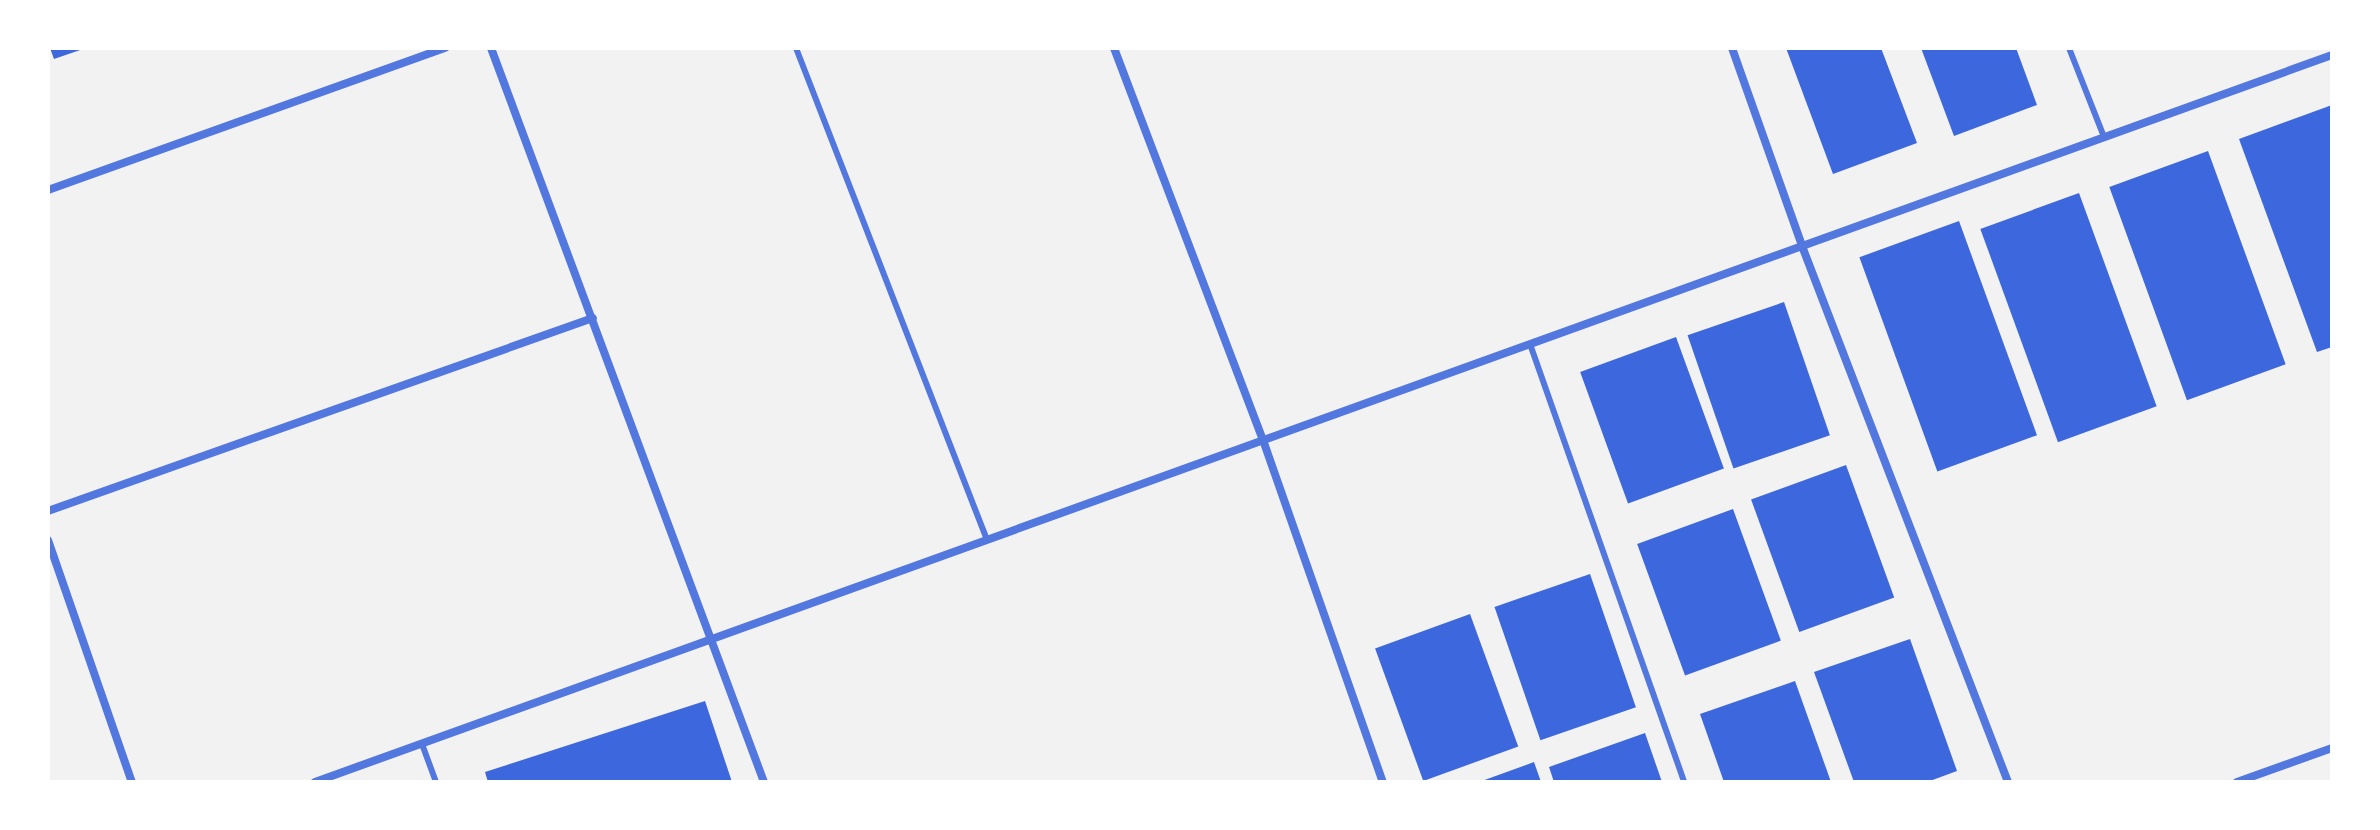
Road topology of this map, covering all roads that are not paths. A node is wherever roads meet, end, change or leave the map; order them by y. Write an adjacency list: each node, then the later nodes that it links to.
1 (445, 48): 9 (street)
2 (491, 48): 11 (street)
3 (796, 48): 16 (lane)
4 (1114, 48): 13 (street)
5 (1732, 48): 10 (street)
6 (2069, 48): 8 (lane)
7 (2332, 55): 8 (street)
8 (2104, 137): 10 (street)
9 (48, 190)
10 (1802, 246): 12 (street); 27 (street)
11 (593, 318): 14 (street); 17 (street)
12 (1530, 344): 13 (street); 26 (lane)
13 (1263, 440): 16 (street); 25 (street)
14 (48, 511)
15 (48, 540): 21 (street)
16 (987, 540): 17 (street)
17 (714, 638): 18 (street); 24 (street)
18 (422, 744): 22 (street); 23 (lane)
19 (2332, 748): 20 (street)
20 (2261, 778): 28 (street)
21 (132, 782)
22 (315, 782)
23 (436, 782)
24 (764, 782)
25 (1383, 782)
26 (1684, 782)
27 (2008, 782)
28 (2237, 782)

